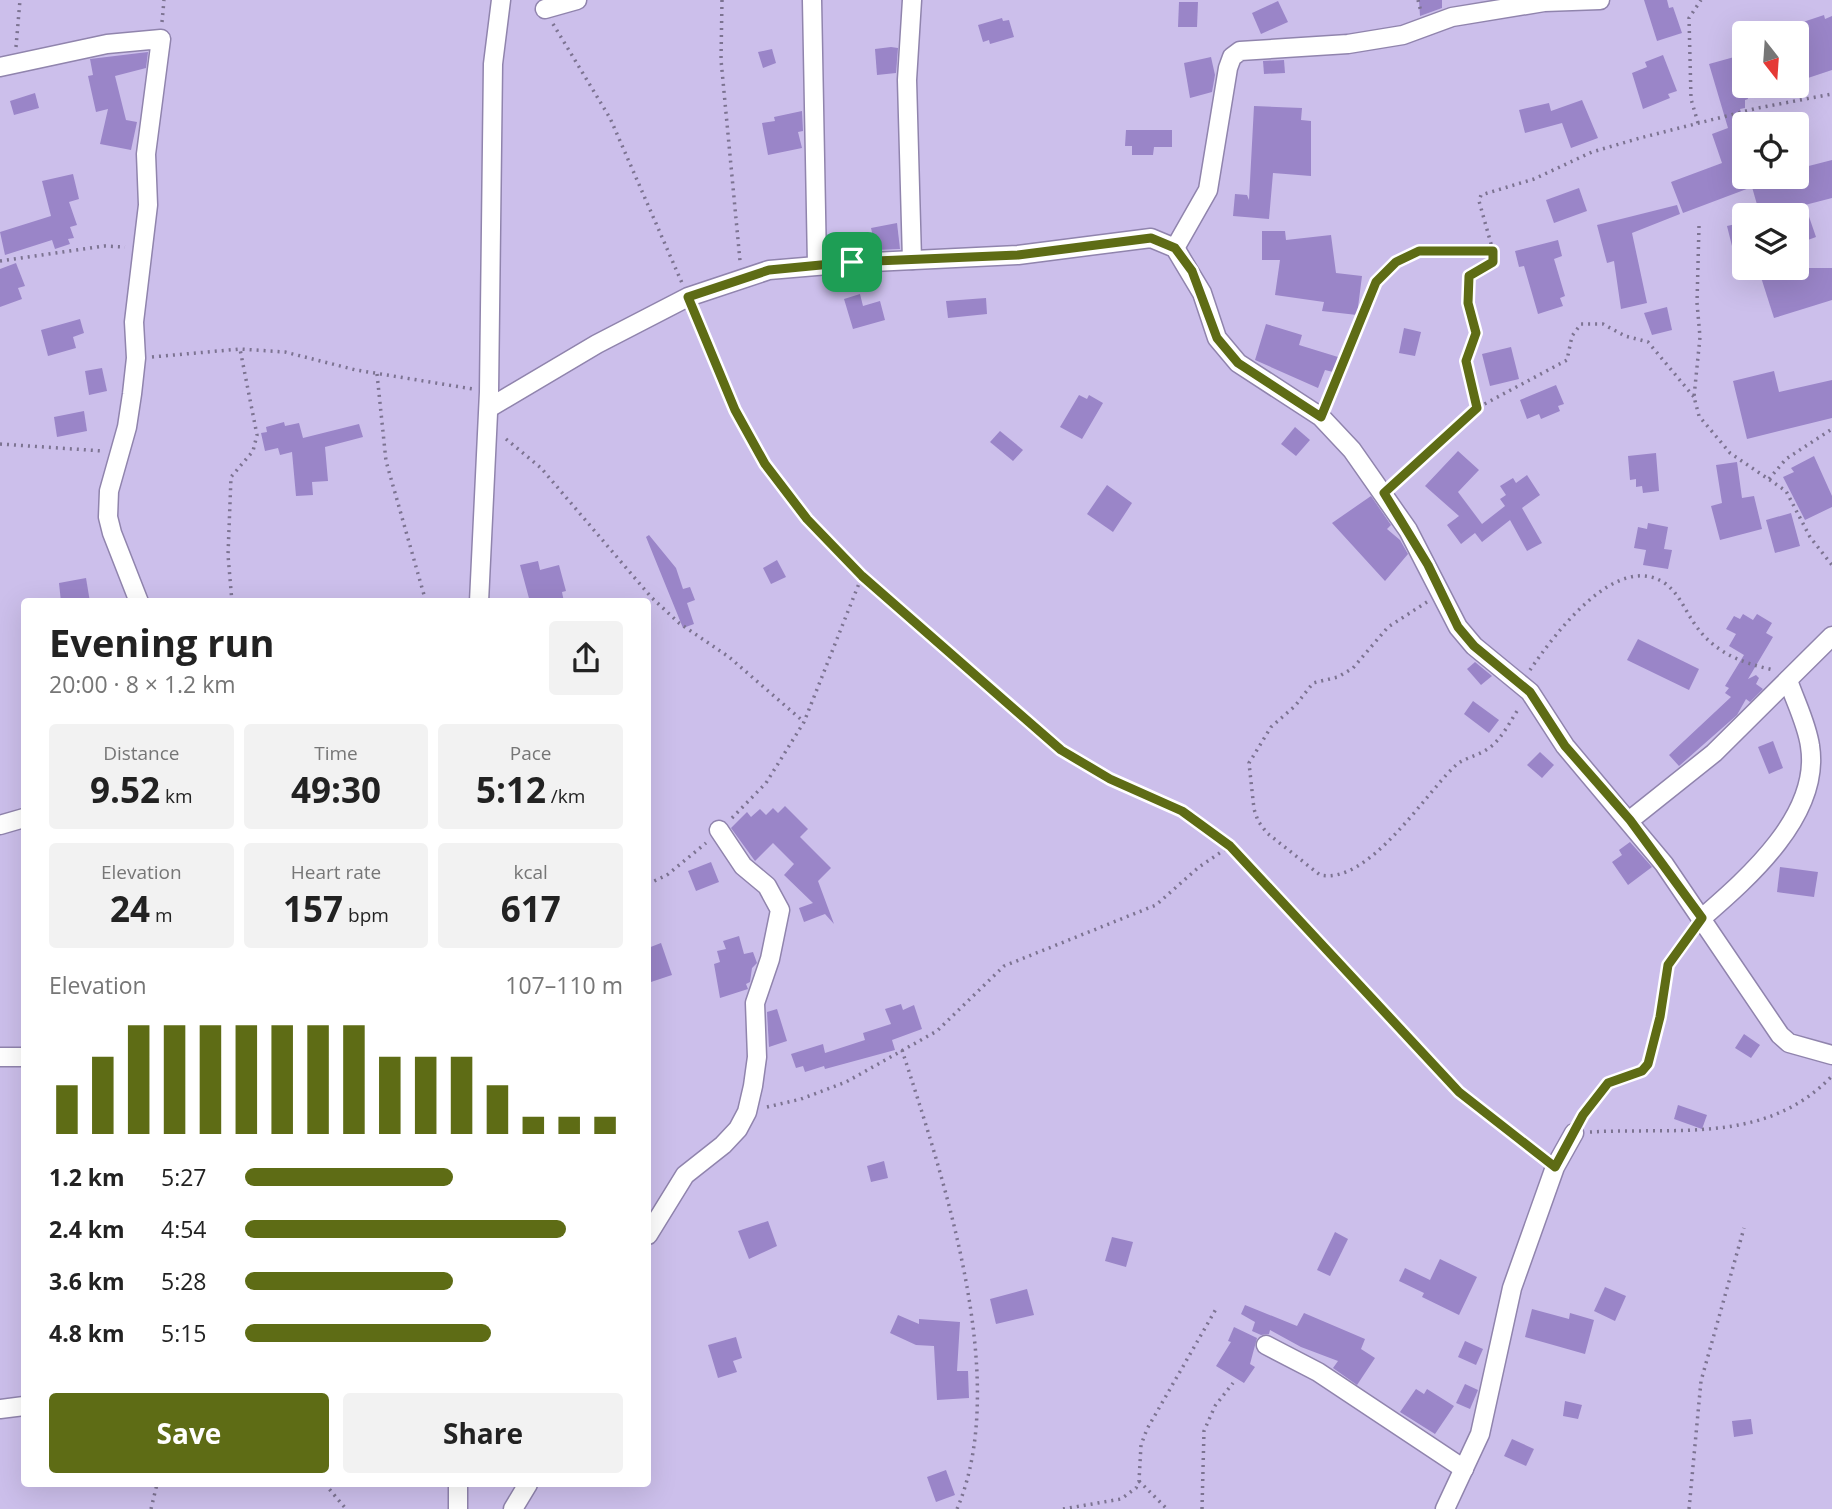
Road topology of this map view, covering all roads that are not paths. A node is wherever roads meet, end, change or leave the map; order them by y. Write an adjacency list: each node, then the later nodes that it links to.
1 (501, 0): 11 (street)
2 (577, 0): 6 (street)
3 (812, 0): 10 (street)
4 (912, 0): 9 (street)
5 (1600, 0): 8 (street)
6 (545, 9)
7 (7, 65): 12 (street)
8 (1175, 248): 9 (street); 17 (street)
9 (912, 260): 10 (street)
10 (817, 265): 11 (street)
11 (489, 408): 13 (street)
12 (138, 598)
13 (479, 598)
14 (1832, 636): 15 (street)
15 (1791, 677): 17 (street); 20 (street)
16 (21, 819): 18 (street)
17 (1630, 820): 20 (street)
18 (0, 825)
19 (719, 831): 25 (street)
20 (1702, 918): 21 (street)
21 (1832, 1055)
22 (21, 1057): 23 (street)
23 (0, 1058)
24 (1574, 1133): 29 (street)
25 (651, 1230)
26 (1266, 1345): 29 (street)
27 (21, 1406): 28 (street)
28 (0, 1409)
29 (1464, 1469): 34 (street)
30 (458, 1487): 32 (street)
31 (526, 1487): 33 (street)
32 (458, 1509)
33 (513, 1509)
34 (1445, 1509)

